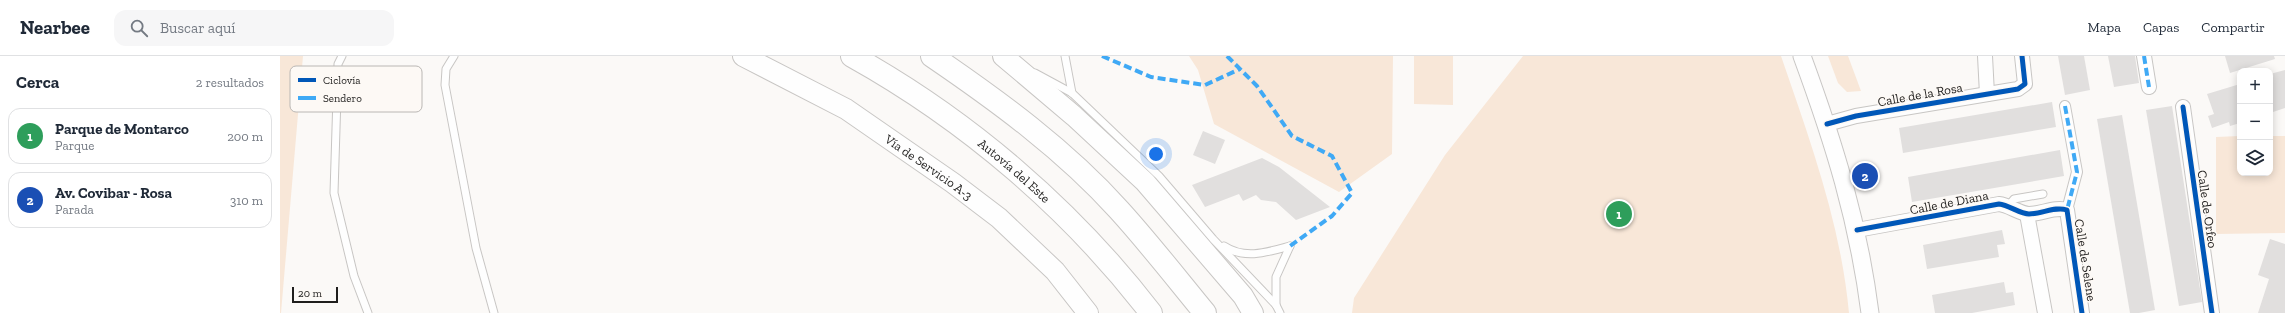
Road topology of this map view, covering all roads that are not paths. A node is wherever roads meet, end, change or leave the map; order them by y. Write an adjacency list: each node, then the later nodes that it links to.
1 (342, 56): 12 (lane)
2 (454, 56): 28 (lane)
3 (743, 56): 29 (main road, Vía de Servicio A-3)
4 (852, 56): 30 (highway, Autovía del Este)
5 (932, 56): 31 (highway)
6 (1004, 56): 14 (lane); 32 (main road)
7 (1065, 56): 14 (lane)
8 (1802, 56): 19 (street)
9 (1985, 56): 15 (street)
10 (2022, 56): 15 (street, Calle de la Rosa)
11 (2144, 56): 13 (street)
12 (338, 66)
13 (2149, 86)
14 (1072, 93): 25 (lane)
15 (1987, 94): 19 (street, Calle de la Rosa)
16 (2065, 106): 22 (street, Calle de Selene)
17 (2182, 107): 37 (street, Calle de Orfeo)
18 (337, 112): 27 (lane)
19 (1827, 124): 24 (street)
20 (2043, 194): 21 (lane)
21 (2009, 205): 23 (street, Calle de Diana); 24 (street, Calle de Diana)
22 (2067, 210): 23 (street); 36 (street, Calle de Selene)
23 (2027, 214): 35 (street)
24 (1857, 230): 34 (street)
25 (1214, 239): 26 (lane); 26 (lane)
26 (1276, 305): 33 (lane)
27 (368, 313)
28 (494, 313)
29 (1088, 313)
30 (1152, 313)
31 (1205, 313)
32 (1253, 313)
33 (1280, 313)
34 (1870, 313)
35 (2045, 313)
36 (2082, 313)
37 (2212, 313)

